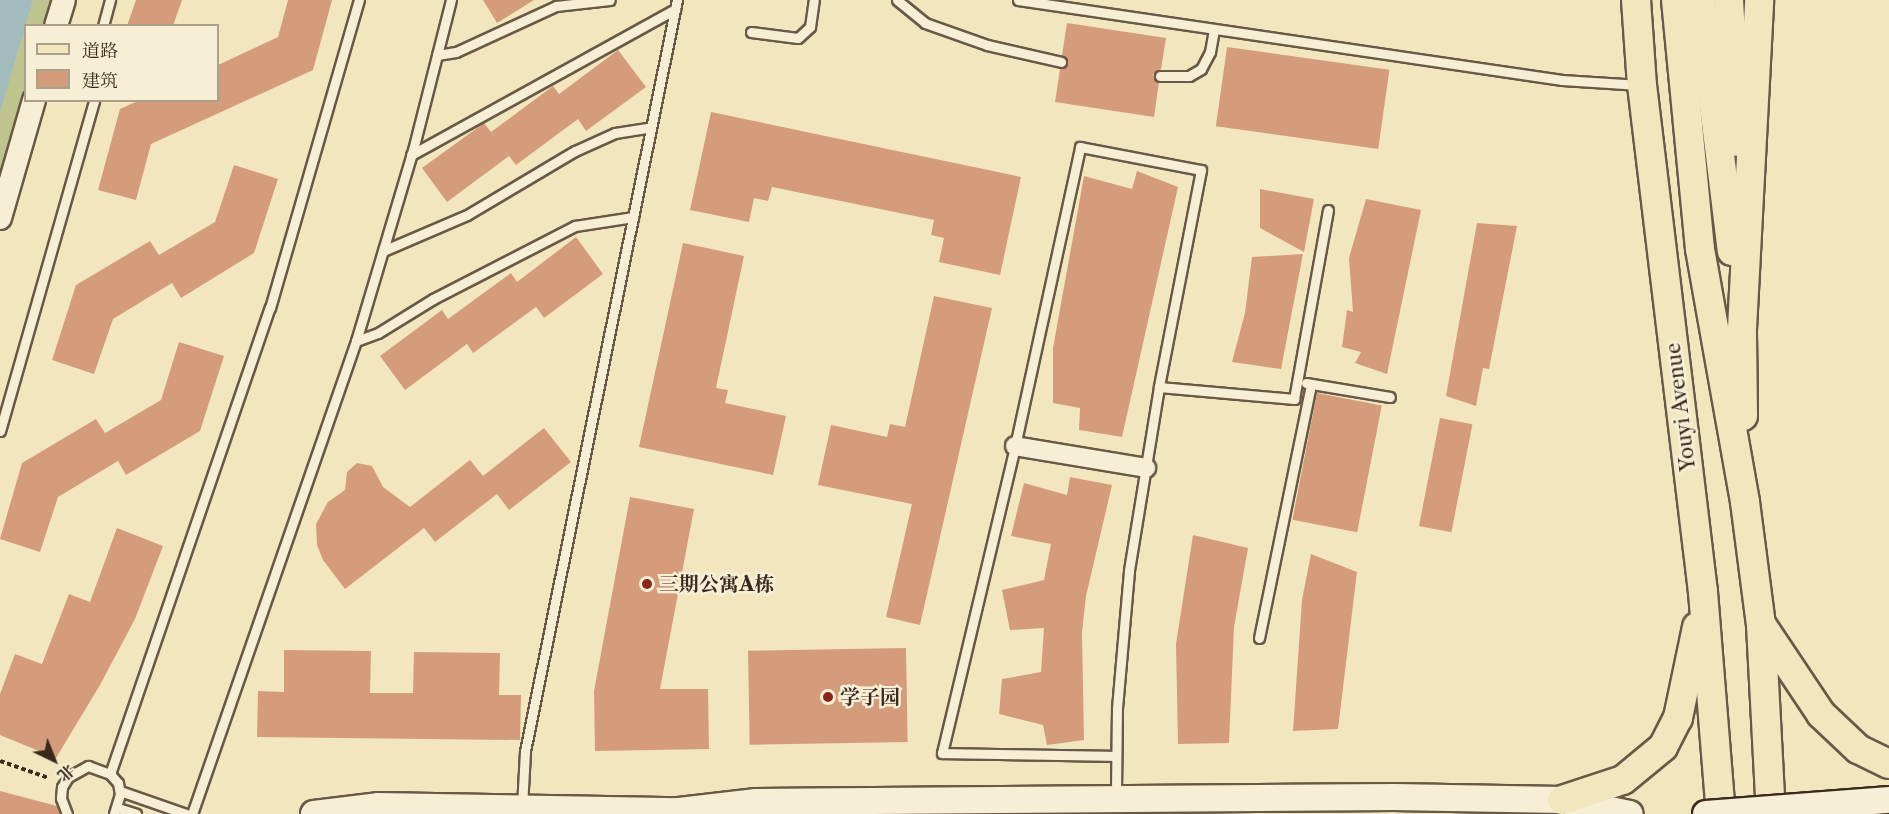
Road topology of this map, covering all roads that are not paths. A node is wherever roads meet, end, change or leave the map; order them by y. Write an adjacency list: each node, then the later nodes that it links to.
1 (64, 0): 17 (street)
2 (110, 0): 18 (lane)
3 (359, 0): 49 (lane)
4 (451, 0): 21 (lane)
5 (610, 0): 21 (lane)
6 (814, 0): 20 (lane)
7 (897, 0): 22 (lane)
8 (1018, 0): 16 (lane)
9 (1098, 0): 16 (lane)
10 (1636, 0): 24 (main road, Youyi Avenue)
11 (1676, 0): 43 (main road)
12 (1701, 0): 34 (main road)
13 (1729, 0): 32 (main road)
14 (1759, 0): 32 (main road)
15 (676, 5): 27 (lane); 28 (lane)
16 (1097, 12): 19 (lane)
17 (57, 24)
18 (104, 24)
19 (1215, 29): 23 (lane); 24 (lane)
20 (751, 32)
21 (437, 55): 28 (lane)
22 (1061, 62)
23 (1160, 76)
24 (1642, 85): 44 (main road, Youyi Avenue)
25 (33, 102): 31 (street)
26 (93, 102): 40 (lane)
27 (651, 127): 30 (lane); 33 (lane)
28 (411, 155): 33 (lane)
29 (1328, 210): 36 (lane)
30 (633, 217): 35 (lane); 54 (lane)
31 (0, 218)
32 (1746, 249): 34 (main road)
33 (383, 251): 35 (lane)
34 (1742, 329): 43 (main road)
35 (356, 341): 60 (lane)
36 (1298, 382): 37 (lane); 38 (lane)
37 (1311, 384): 39 (lane); 46 (lane)
38 (1159, 387): 41 (lane); 42 (lane)
39 (1390, 397)
40 (0, 431)
41 (1015, 446): 42 (street); 47 (lane)
42 (1146, 468): 47 (lane)
43 (1745, 502): 45 (main road)
44 (1703, 592): 53 (main road); 65 (main road, Youyi Avenue)
45 (1761, 625): 48 (main road); 66 (main road)
46 (1258, 638)
47 (1116, 756): 51 (lane)
48 (1889, 764)
49 (110, 774): 50 (lane); 57 (lane)
50 (120, 791): 55 (lane); 59 (lane)
51 (1116, 799): 53 (main road); 56 (main road)
52 (1889, 799): 64 (main road, bridge); 67 (main road)
53 (1562, 800): 63 (main road)
54 (522, 808): 56 (main road); 61 (main road)
55 (116, 811): 58 (lane)
56 (679, 811): 62 (main road)
57 (67, 814)
58 (136, 814)
59 (186, 814)
60 (192, 814)
61 (314, 814)
62 (712, 814)
63 (1630, 814)
64 (1706, 814)
65 (1721, 814)
66 (1770, 814)
67 (1805, 814)

